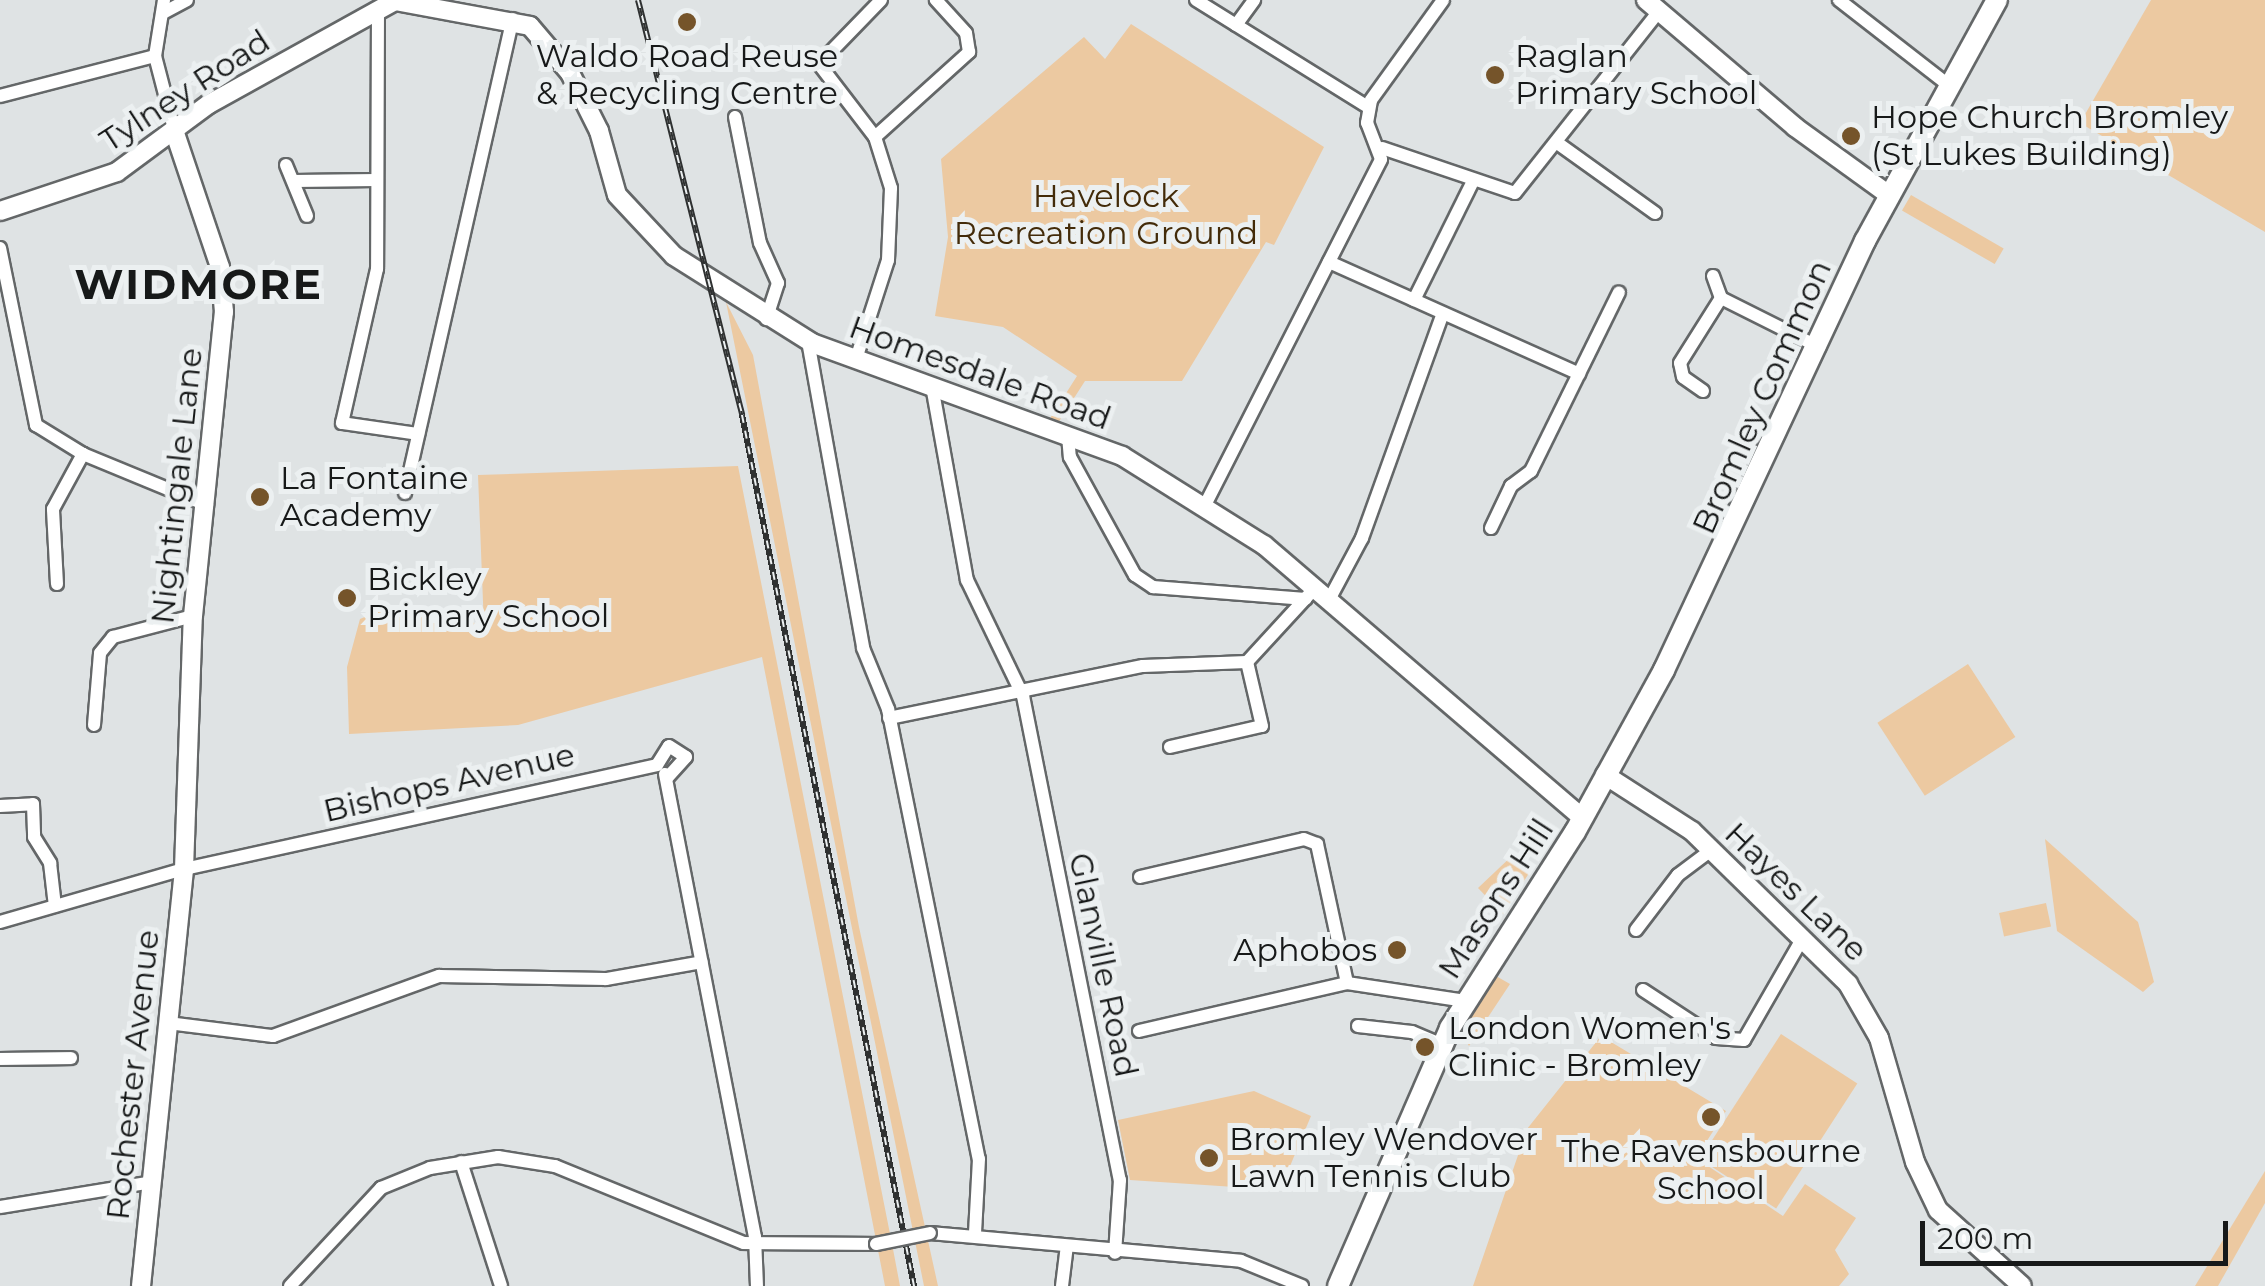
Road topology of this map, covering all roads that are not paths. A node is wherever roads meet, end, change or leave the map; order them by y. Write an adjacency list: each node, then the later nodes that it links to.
1 (187, 0): 10 (street)
2 (880, 0): 20 (street)
3 (936, 0): 20 (street)
4 (1196, 0): 13 (street)
5 (1254, 0): 13 (street)
6 (1444, 0): 17 (street)
7 (1839, 0): 15 (street)
8 (1996, 0): 15 (main road, Bromley Common)
9 (391, 2): 12 (main road); 19 (main road, Tylney Road); 24 (street)
10 (164, 6): 14 (street, Nightingale Lane)
11 (1650, 7): 21 (street); 27 (main road)
12 (513, 19): 38 (main road, Homesdale Road); 45 (street)
13 (1236, 25): 17 (street)
14 (154, 56): 16 (street); 19 (street, Nightingale Lane)
15 (1947, 84): 27 (main road, Bromley Common)
16 (0, 96)
17 (1368, 107): 22 (street)
18 (735, 117): 38 (street)
19 (175, 133): 28 (main road, Tylney Road); 49 (main road, Nightingale Lane)
20 (875, 137): 41 (street)
21 (1556, 142): 26 (street); 29 (street)
22 (1382, 148): 26 (street); 32 (street)
23 (286, 165): 25 (street)
24 (376, 180): 25 (street); 45 (street)
25 (294, 181): 30 (street)
26 (1473, 181): 36 (street)
27 (1889, 194): 40 (main road, Bromley Common)
28 (0, 211)
29 (1655, 213)
30 (306, 216)
31 (0, 248): 47 (street)
32 (1329, 262): 36 (street); 50 (street)
33 (1714, 276): 35 (street)
34 (1619, 292): 42 (street)
35 (1721, 298): 40 (street); 44 (street)
36 (1414, 300): 37 (street)
37 (1442, 316): 42 (street); 53 (street)
38 (766, 319): 39 (main road, Homesdale Road)
39 (808, 340): 41 (main road, Homesdale Road); 57 (street)
40 (1818, 347): 61 (main road, Bromley Common)
41 (856, 358): 43 (main road, Homesdale Road)
42 (1579, 374): 51 (street)
43 (932, 386): 46 (main road, Homesdale Road); 56 (street, Glanville Road)
44 (1703, 391)
45 (418, 434): 48 (street)
46 (1068, 436): 50 (main road, Homesdale Road); 53 (street)
47 (83, 454): 49 (street); 52 (street)
48 (405, 493)
49 (207, 505): 54 (main road, Nightingale Lane)
50 (1204, 507): 53 (main road, Homesdale Road)
51 (1491, 528)
52 (56, 584)
53 (1318, 595): 55 (street); 64 (main road, Homesdale Road)
54 (192, 616): 58 (street); 66 (main road, Nightingale Lane)
55 (1247, 662): 56 (street); 59 (street)
56 (1020, 690): 57 (street); 88 (street, Glanville Road)
57 (890, 718): 85 (street)
58 (94, 724)
59 (1170, 747)
60 (656, 765): 62 (street); 62 (street, Bishops Avenue); 66 (street, Bishops Avenue)
61 (1605, 774): 64 (main road, Bromley Common); 65 (main road, Hayes Lane)
62 (668, 777): 72 (street)
63 (0, 806): 68 (street)
64 (1582, 818): 75 (main road, Masons Hill)
65 (1710, 851): 70 (street); 71 (main road, Hayes Lane)
66 (184, 870): 68 (street, Bishops Avenue); 76 (main road, Rochester Avenue)
67 (1140, 877): 73 (street)
68 (55, 906): 69 (street, Bishops Avenue)
69 (0, 922)
70 (1636, 930)
71 (1802, 938): 74 (street); 96 (main road, Hayes Lane)
72 (702, 962): 76 (street); 86 (street)
73 (1347, 983): 75 (street); 78 (street)
74 (1643, 990)
75 (1466, 1001): 79 (main road, Masons Hill)
76 (168, 1023): 83 (main road, Rochester Avenue)
77 (1358, 1026): 79 (street)
78 (1139, 1030)
79 (1442, 1045): 95 (main road, Masons Hill)
80 (5, 1058): 81 (street)
81 (71, 1058)
82 (462, 1162): 86 (street); 90 (street); 91 (street)
83 (152, 1182): 84 (street); 89 (main road, Rochester Avenue)
84 (0, 1207)
85 (975, 1233): 86 (street, bridge); 87 (street)
86 (756, 1245): 92 (street)
87 (1066, 1246): 88 (street); 93 (street)
88 (1115, 1253): 94 (street)
89 (141, 1286)
90 (290, 1286)
91 (501, 1286)
92 (757, 1286)
93 (1062, 1286)
94 (1302, 1286)
95 (1338, 1286)
96 (2022, 1286)

